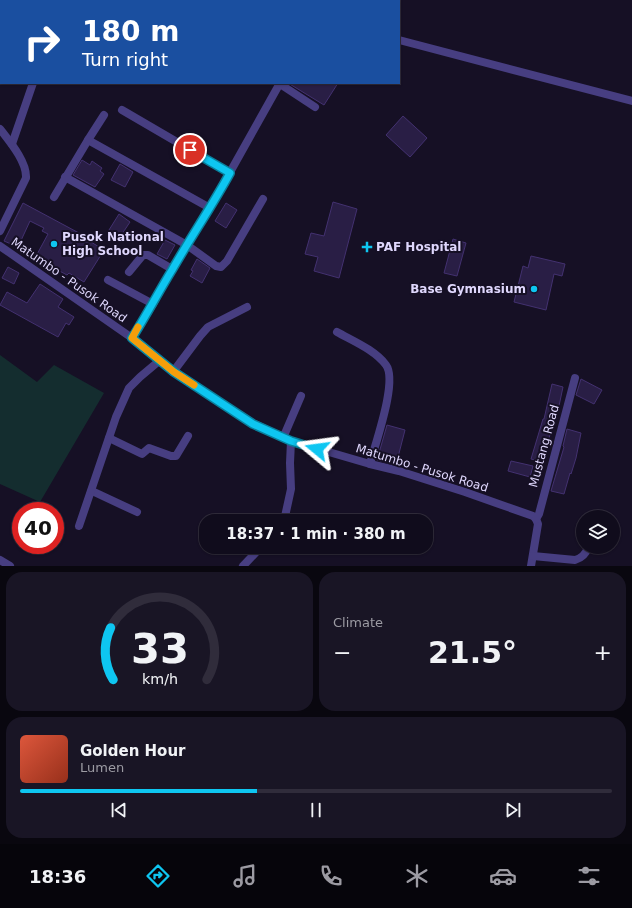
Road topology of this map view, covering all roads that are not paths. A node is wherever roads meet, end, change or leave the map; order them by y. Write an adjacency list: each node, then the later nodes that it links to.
1 (400, 40): 5 (street)
2 (33, 84): 11 (street)
3 (279, 84): 12 (street)
4 (282, 84): 6 (street)
5 (632, 101)
6 (315, 106)
7 (122, 110): 12 (street)
8 (104, 115): 10 (street)
9 (0, 129): 11 (street)
10 (88, 140): 13 (street); 16 (street)
11 (12, 144): 17 (street)
12 (230, 173): 16 (street)
13 (65, 177): 14 (street); 18 (street)
14 (54, 197)
15 (263, 199): 18 (street)
16 (210, 208): 18 (street)
17 (0, 231)
18 (187, 245): 20 (street)
19 (1, 247): 26 (street, Matumbo - Pusok Road)
20 (172, 269): 21 (street); 23 (street)
21 (129, 272)
22 (108, 280): 23 (street)
23 (153, 304): 26 (street)
24 (247, 307): 28 (street)
25 (337, 332): 35 (street)
26 (132, 338): 27 (street, Matumbo - Pusok Road)
27 (159, 361): 28 (street, Matumbo - Pusok Road); 32 (street)
28 (174, 372): 33 (street, Matumbo - Pusok Road)
29 (575, 378): 39 (street, Mustang Road)
30 (301, 396): 33 (street)
31 (188, 436): 32 (street)
32 (109, 438): 36 (street)
33 (282, 438): 34 (street, Matumbo - Pusok Road)
34 (291, 441): 35 (street, Matumbo - Pusok Road); 38 (street)
35 (370, 464): 39 (street, Matumbo - Pusok Road)
36 (92, 492): 37 (street); 40 (street)
37 (137, 512)
38 (286, 514)
39 (536, 519): 43 (street)
40 (79, 526)
41 (255, 554): 46 (street)
42 (584, 554): 43 (street)
43 (533, 556): 47 (street)
44 (0, 560): 45 (street)
45 (10, 566)
46 (244, 566)
47 (531, 566)

